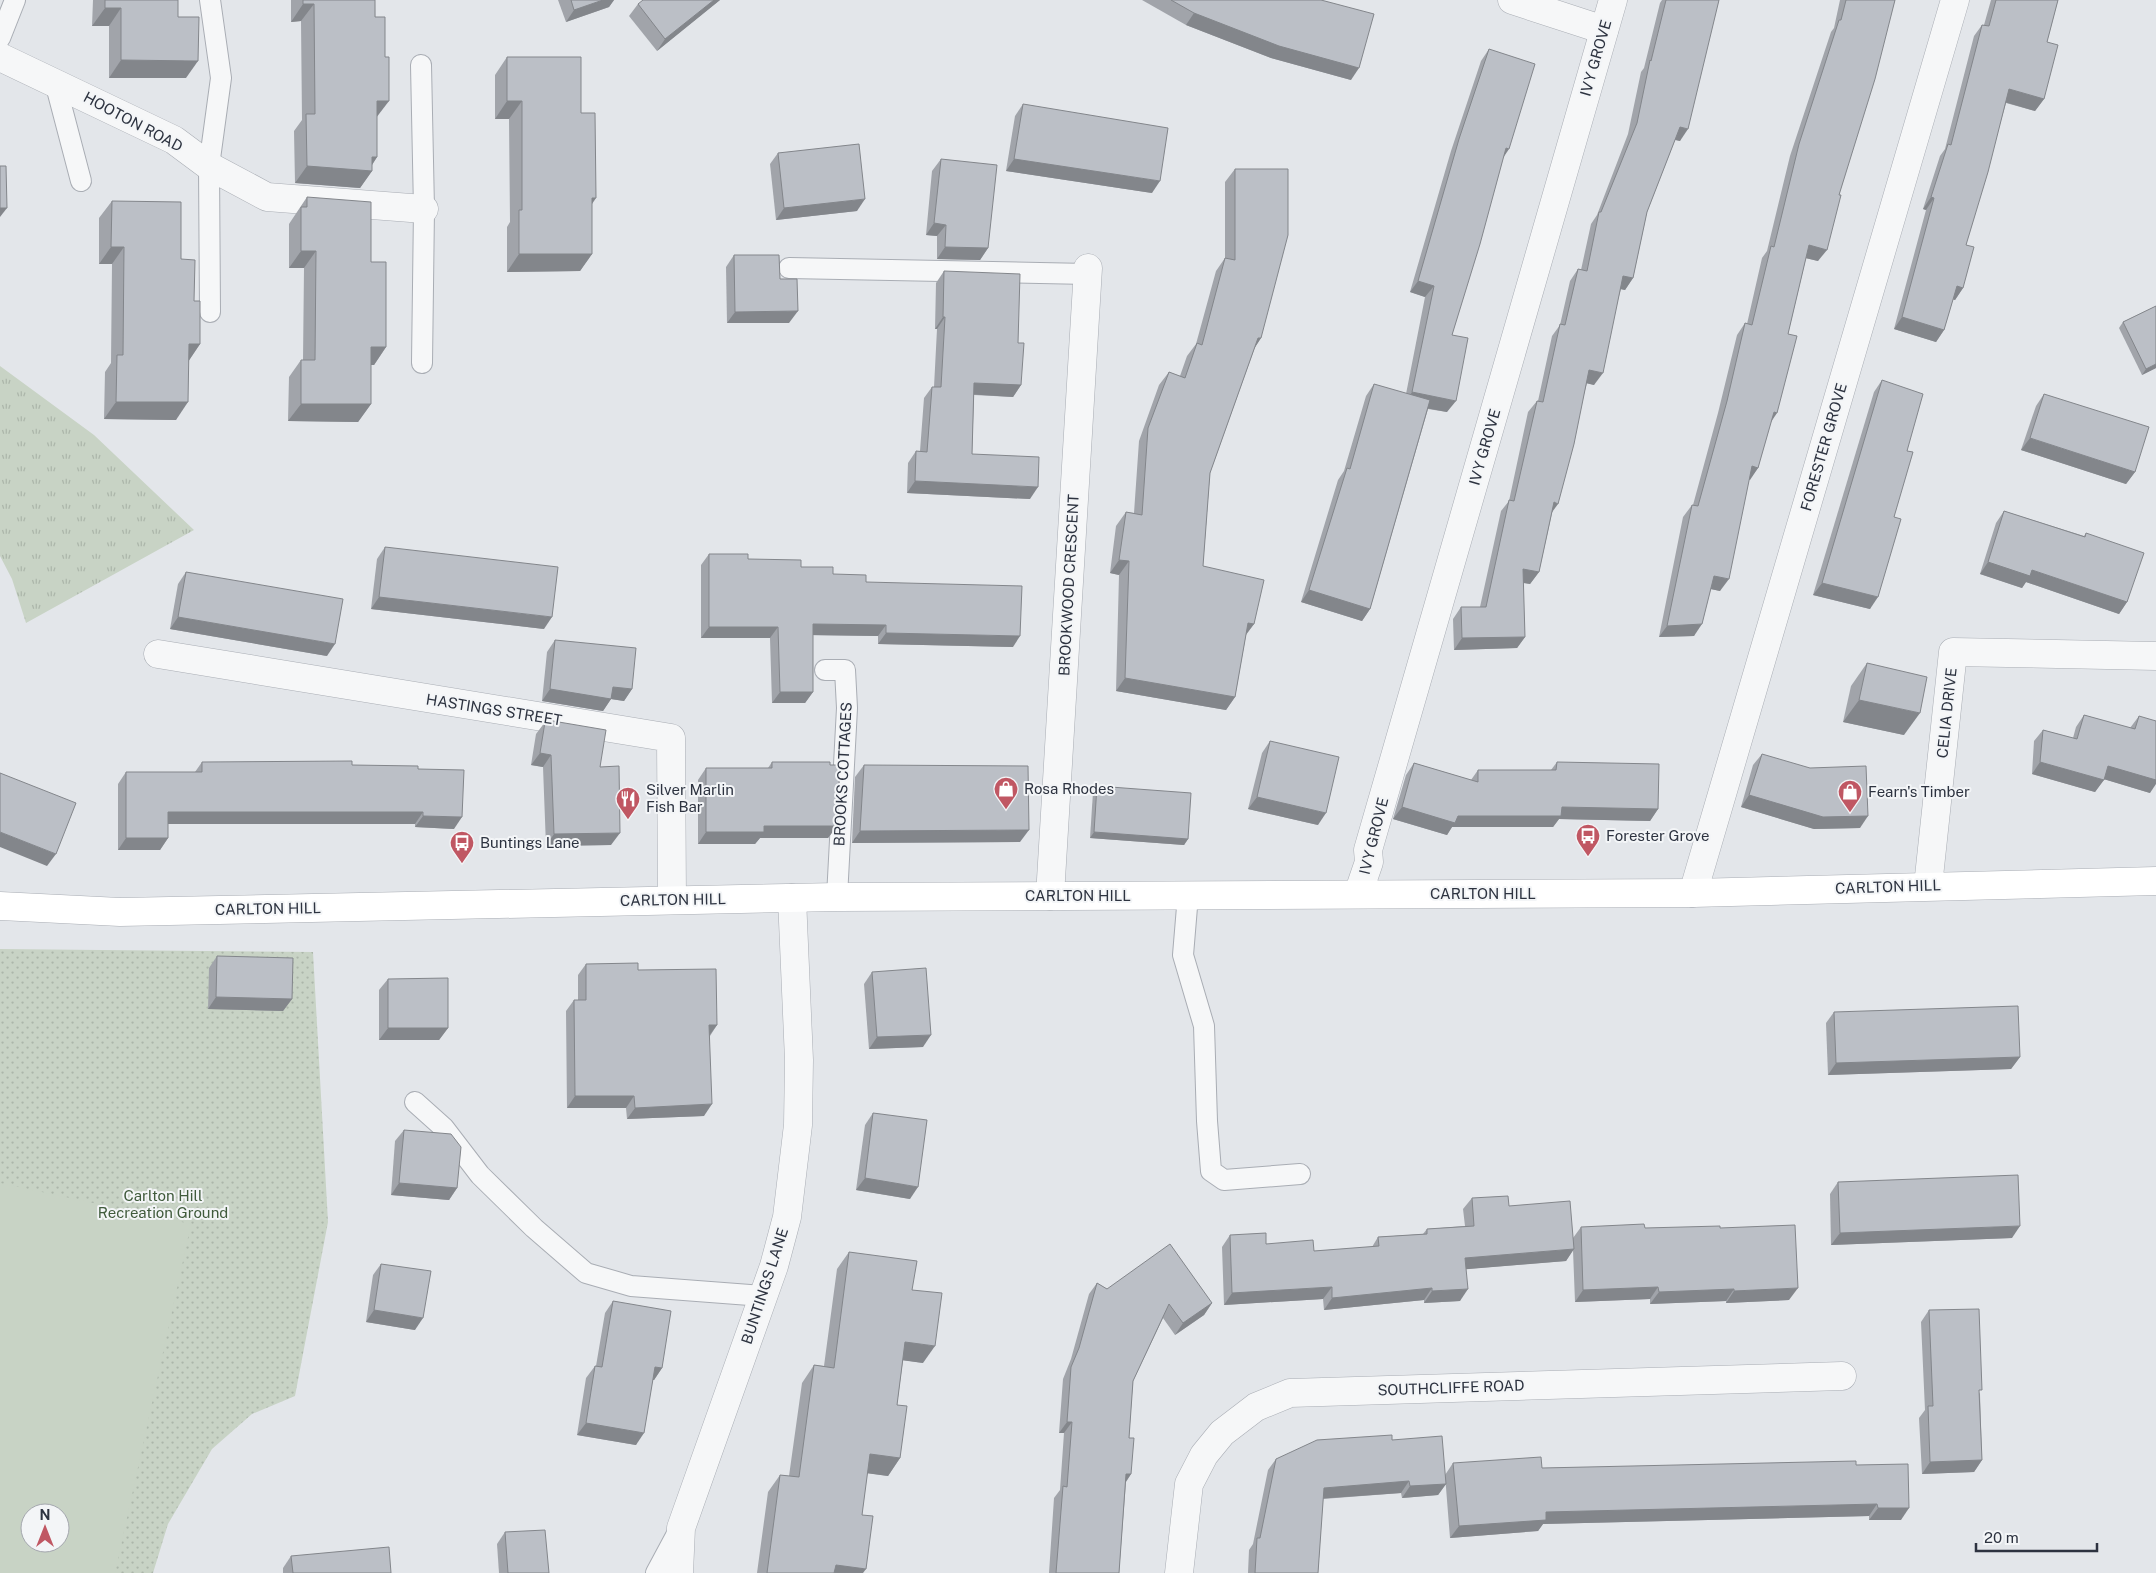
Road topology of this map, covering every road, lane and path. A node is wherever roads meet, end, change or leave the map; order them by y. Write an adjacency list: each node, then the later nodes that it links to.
1 (15, 0): 7 (lane)
2 (210, 0): 11 (lane)
3 (1512, 0): 6 (street)
4 (1613, 0): 6 (street, IVY GROVE)
5 (1955, 0): 23 (street, FORESTER GROVE)
6 (1604, 30): 24 (street, IVY GROVE)
7 (0, 38)
8 (0, 57): 10 (street, HOOTON ROAD)
9 (421, 65): 13 (lane)
10 (55, 82): 11 (street, HOOTON ROAD); 12 (lane, HOOTON ROAD)
11 (209, 166): 13 (street, HOOTON ROAD); 16 (lane)
12 (81, 181)
13 (424, 209): 17 (lane)
14 (789, 268): 15 (lane, BROOKWOOD CRESCENT)
15 (1088, 271): 25 (street, BROOKWOOD CRESCENT)
16 (210, 312)
17 (422, 363)
18 (158, 654): 29 (street, HASTINGS STREET)
19 (2156, 656): 22 (street, CELIA DRIVE)
20 (825, 670): 28 (lane, BROOKS COTTAGES)
21 (2156, 881): 22 (main road, CARLTON HILL)
22 (1928, 886): 23 (main road, CARLTON HILL)
23 (1693, 893): 24 (main road, CARLTON HILL)
24 (1358, 894): 26 (main road, CARLTON HILL)
25 (1050, 896): 26 (main road, CARLTON HILL); 28 (main road, CARLTON HILL)
26 (1188, 896): 32 (lane)
27 (792, 898): 28 (main road, CARLTON HILL); 29 (main road, CARLTON HILL); 33 (street, BUNTINGS LANE)
28 (837, 898)
29 (672, 900): 30 (main road, CARLTON HILL)
30 (0, 906)
31 (415, 1102): 33 (lane)
32 (1300, 1174)
33 (763, 1296): 35 (street, BUNTINGS LANE)
34 (1842, 1376): 38 (street, SOUTHCLIFFE ROAD)
35 (681, 1528): 36 (lane); 37 (street, BUNTINGS LANE)
36 (656, 1573)
37 (679, 1573)
38 (1179, 1573)

